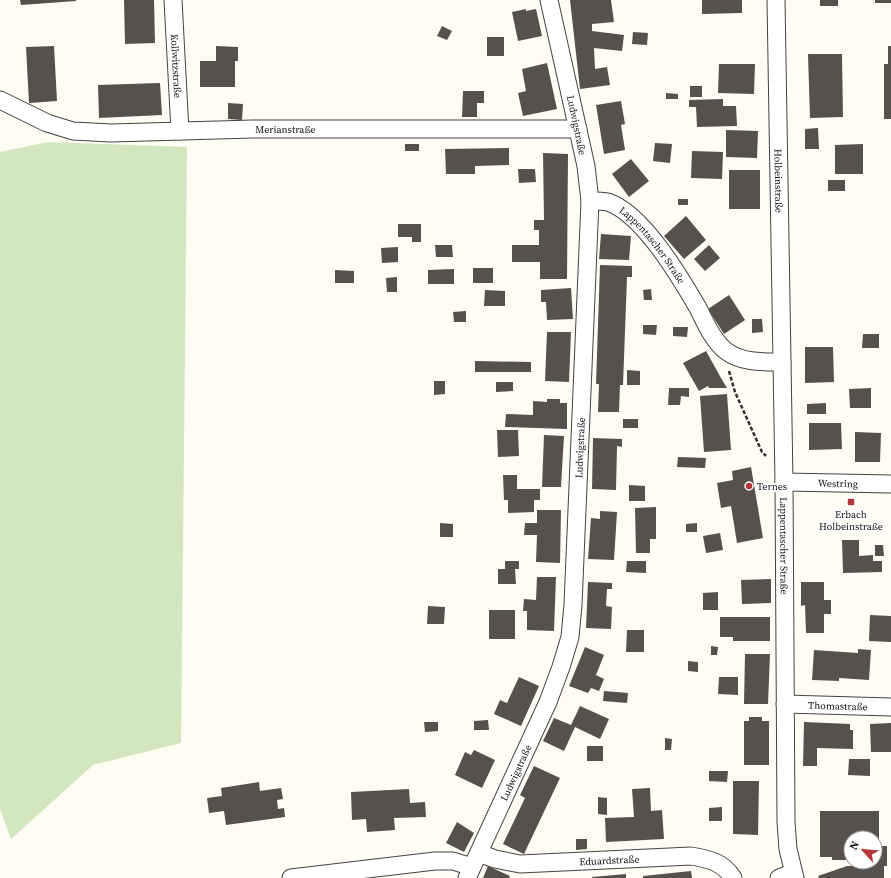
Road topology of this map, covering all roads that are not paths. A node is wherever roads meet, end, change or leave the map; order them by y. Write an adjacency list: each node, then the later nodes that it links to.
1 (173, 0): 6 (street, Kollwitzstraße)
2 (549, 0): 5 (street, Ludwigstraße)
3 (776, 0): 8 (street, Holbeinstraße)
4 (0, 100): 6 (street, Merianstraße)
5 (578, 129): 6 (street, Merianstraße); 7 (street, Ludwigstraße)
6 (180, 131)
7 (590, 201): 8 (street, Lappentascher Straße); 13 (street, Ludwigstraße)
8 (782, 362): 9 (street, Lappentascher Straße)
9 (784, 475): 10 (street, Westring); 11 (street, Lappentascher Straße)
10 (891, 484)
11 (785, 704): 12 (street, Thomastraße); 14 (street, Lappentascher Straße)
12 (891, 707)
13 (473, 866): 15 (street, Eduardstraße); 16 (street, Eduardstraße)
14 (789, 876)
15 (291, 878)
16 (733, 878)

